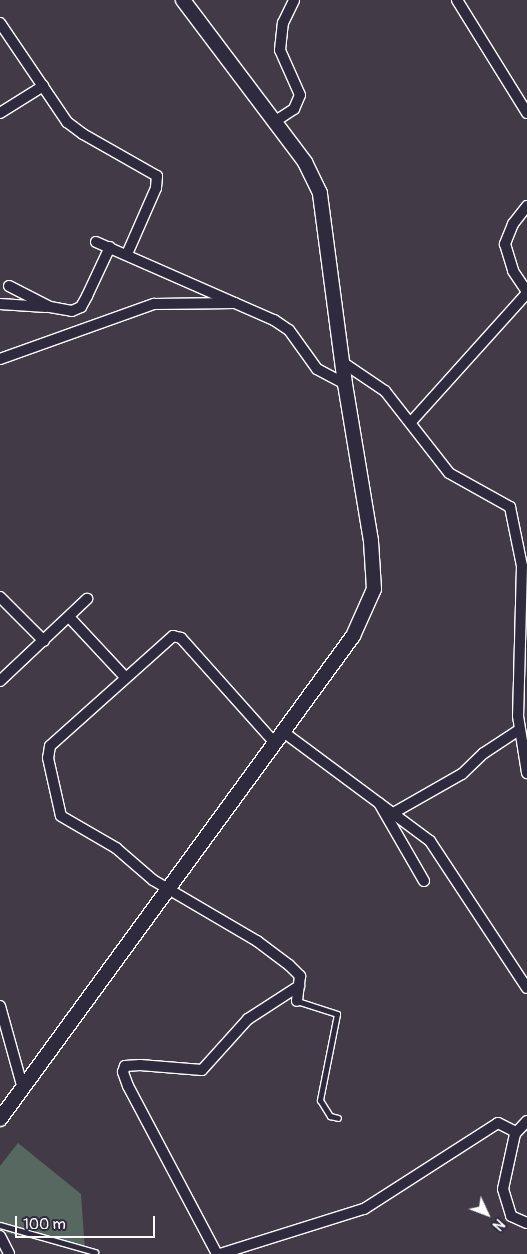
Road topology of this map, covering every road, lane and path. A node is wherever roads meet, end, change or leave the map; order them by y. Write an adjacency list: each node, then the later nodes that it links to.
1 (183, 0): 8 (street)
2 (294, 0): 8 (street)
3 (456, 0): 7 (street)
4 (0, 23): 5 (street)
5 (42, 86): 6 (street); 12 (street)
6 (0, 113)
7 (527, 113)
8 (274, 122): 19 (street)
9 (527, 206): 14 (street)
10 (96, 242): 11 (street)
11 (110, 247): 12 (street); 17 (street)
12 (127, 254): 15 (street)
13 (9, 286): 17 (street)
14 (527, 292): 21 (street)
15 (238, 303): 18 (street); 20 (street)
16 (0, 304): 17 (street)
17 (50, 307)
18 (0, 360)
19 (342, 362): 20 (street); 21 (street)
20 (345, 384): 29 (street)
21 (411, 422): 28 (street)
22 (0, 597): 25 (street)
23 (87, 599): 24 (street)
24 (70, 618): 25 (street); 26 (street)
25 (44, 642): 27 (street)
26 (125, 677): 29 (street); 34 (street)
27 (0, 681)
28 (519, 730): 30 (street); 32 (street)
29 (278, 736): 31 (street); 34 (street)
30 (527, 773)
31 (378, 802): 32 (street); 33 (street)
32 (395, 812): 36 (street)
33 (424, 881)
34 (168, 888): 35 (street); 39 (street)
35 (299, 986): 37 (street); 49 (street)
36 (527, 988)
37 (297, 1001): 40 (lane)
38 (0, 1006): 39 (street)
39 (23, 1089): 41 (street)
40 (338, 1118)
41 (0, 1119)
42 (527, 1121): 43 (street)
43 (516, 1132): 44 (street); 49 (street)
44 (527, 1223)
45 (0, 1225): 47 (lane)
46 (0, 1236): 48 (street)
47 (95, 1252)
48 (9, 1254)
49 (218, 1254)

